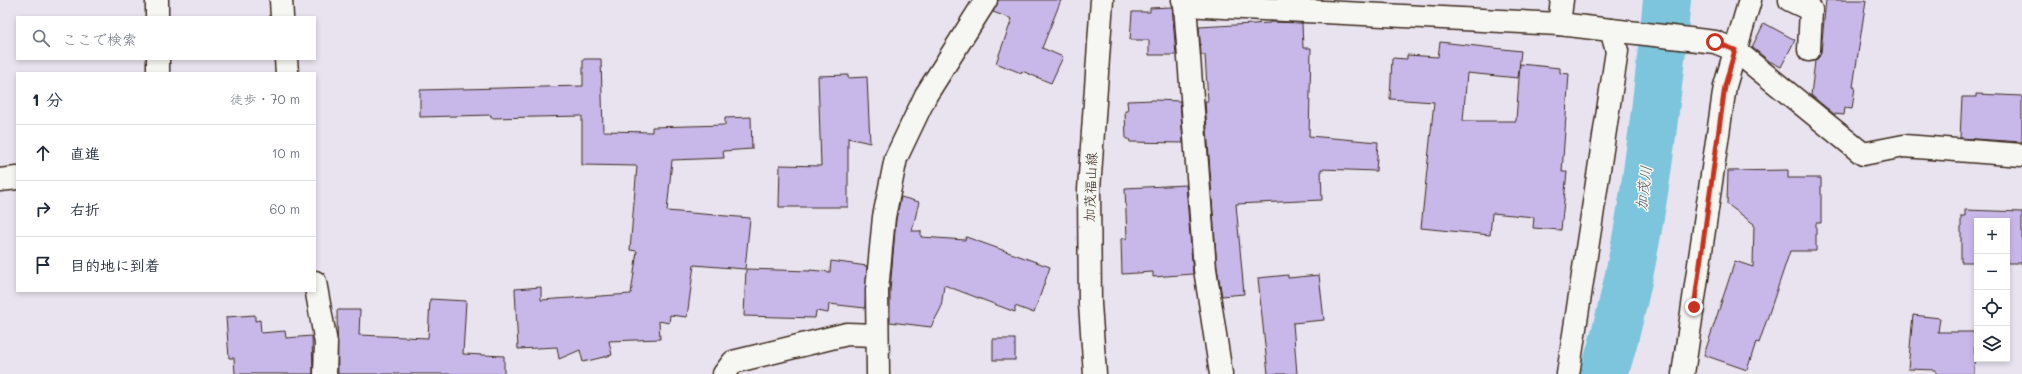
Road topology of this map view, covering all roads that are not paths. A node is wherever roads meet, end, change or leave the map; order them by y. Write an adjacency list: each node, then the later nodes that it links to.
1 (157, 0): 10 (street)
2 (281, 0): 11 (street)
3 (986, 0): 24 (street)
4 (1102, 0): 28 (street, 加茂福山線)
5 (1562, 0): 12 (street)
6 (1750, 0): 14 (street)
7 (1790, 0): 15 (street)
8 (1184, 2): 9 (street); 29 (street)
9 (1335, 6): 12 (street)
10 (157, 16)
11 (282, 16)
12 (1559, 24): 13 (street)
13 (1616, 31): 14 (street); 30 (street)
14 (1735, 50): 20 (street); 31 (street)
15 (1809, 50)
16 (158, 60): 18 (street)
17 (286, 60): 19 (street)
18 (158, 72)
19 (287, 72)
20 (2022, 155)
21 (16, 178): 22 (street)
22 (0, 180)
23 (316, 288): 25 (street)
24 (876, 335): 26 (street); 27 (street)
25 (325, 374)
26 (724, 374)
27 (878, 374)
28 (1095, 374)
29 (1221, 374)
30 (1568, 374)
31 (1683, 374)

